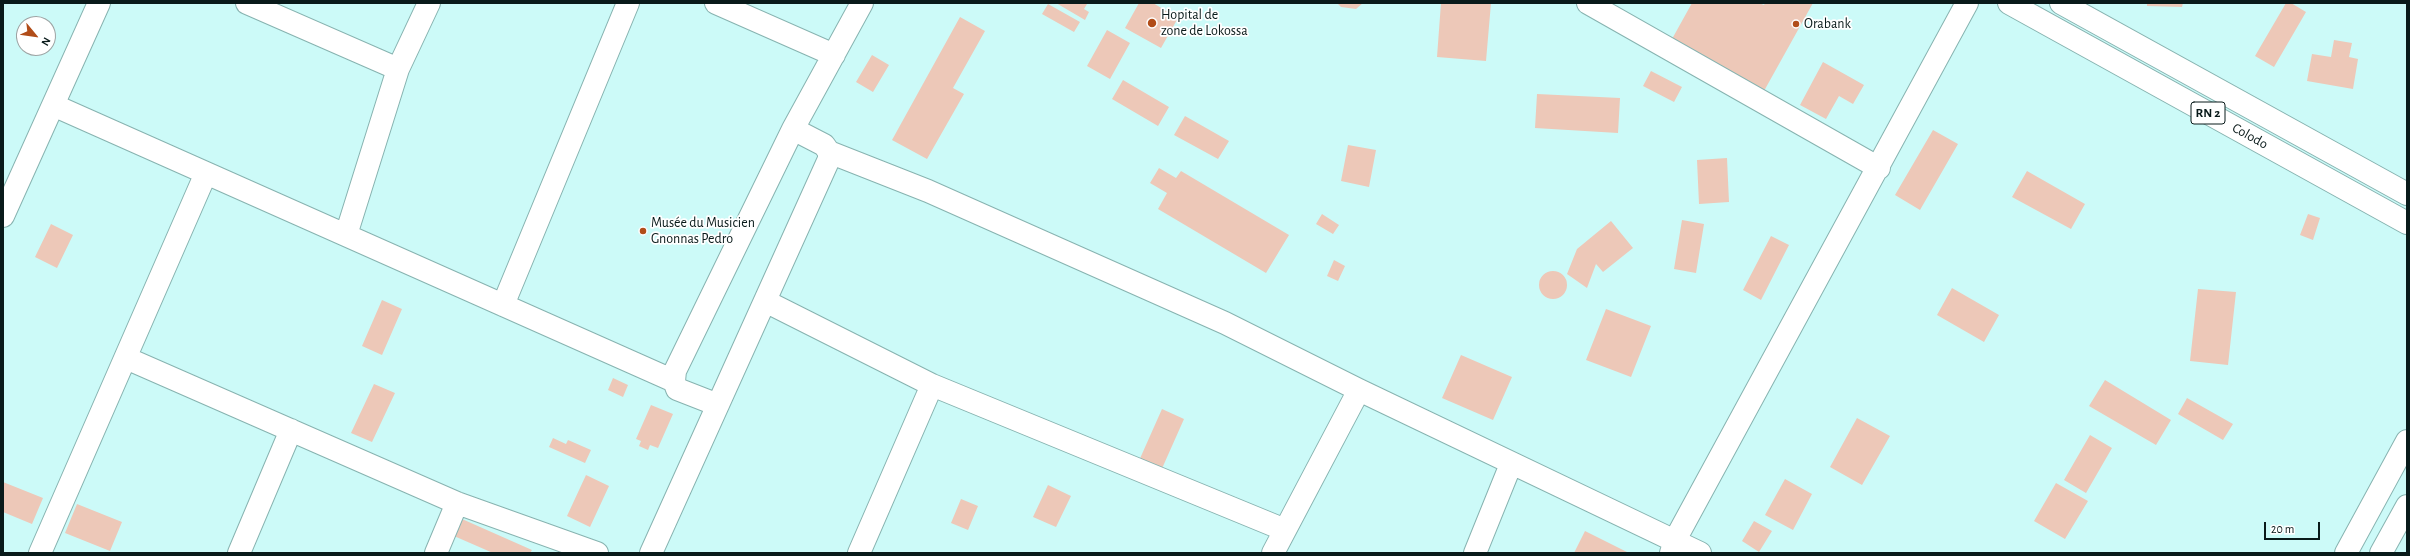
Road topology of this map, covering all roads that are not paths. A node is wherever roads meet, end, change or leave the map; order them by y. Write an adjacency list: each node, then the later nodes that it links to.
1 (99, 3): 13 (street)
2 (247, 3): 12 (street)
3 (429, 3): 12 (street)
4 (628, 3): 23 (street)
5 (716, 3): 11 (street)
6 (862, 3): 11 (street)
7 (1967, 3): 16 (street)
8 (2009, 3): 20 (street, Colodo / RN 2)
9 (2061, 3): 18 (street, Colodo / RN 2)
10 (1598, 5): 16 (street)
11 (834, 55): 14 (street)
12 (398, 69): 21 (street)
13 (53, 105): 17 (street); 19 (street)
14 (793, 129): 15 (street); 25 (street)
15 (829, 152): 22 (street); 27 (street)
16 (1879, 168): 35 (street)
17 (206, 173): 21 (street); 24 (street)
18 (2407, 194)
19 (3, 216)
20 (2407, 223)
21 (346, 235): 23 (street)
22 (765, 301): 26 (street); 28 (street)
23 (503, 305): 25 (street)
24 (126, 358): 29 (street); 37 (street)
25 (674, 381): 28 (street)
26 (932, 386): 34 (street); 36 (street)
27 (1358, 390): 31 (street); 34 (street)
28 (718, 406): 41 (street)
29 (291, 430): 32 (street); 38 (street)
30 (2407, 441): 45 (street)
31 (1512, 464): 35 (street); 43 (street)
32 (457, 503): 39 (street); 40 (street)
33 (2407, 506): 46 (street)
34 (1284, 530): 42 (street)
35 (1673, 547): 44 (street)
36 (865, 551)
37 (40, 553)
38 (239, 553)
39 (436, 553)
40 (597, 553)
41 (651, 553)
42 (1273, 553)
43 (1476, 553)
44 (1700, 553)
45 (2346, 553)
46 (2381, 553)

